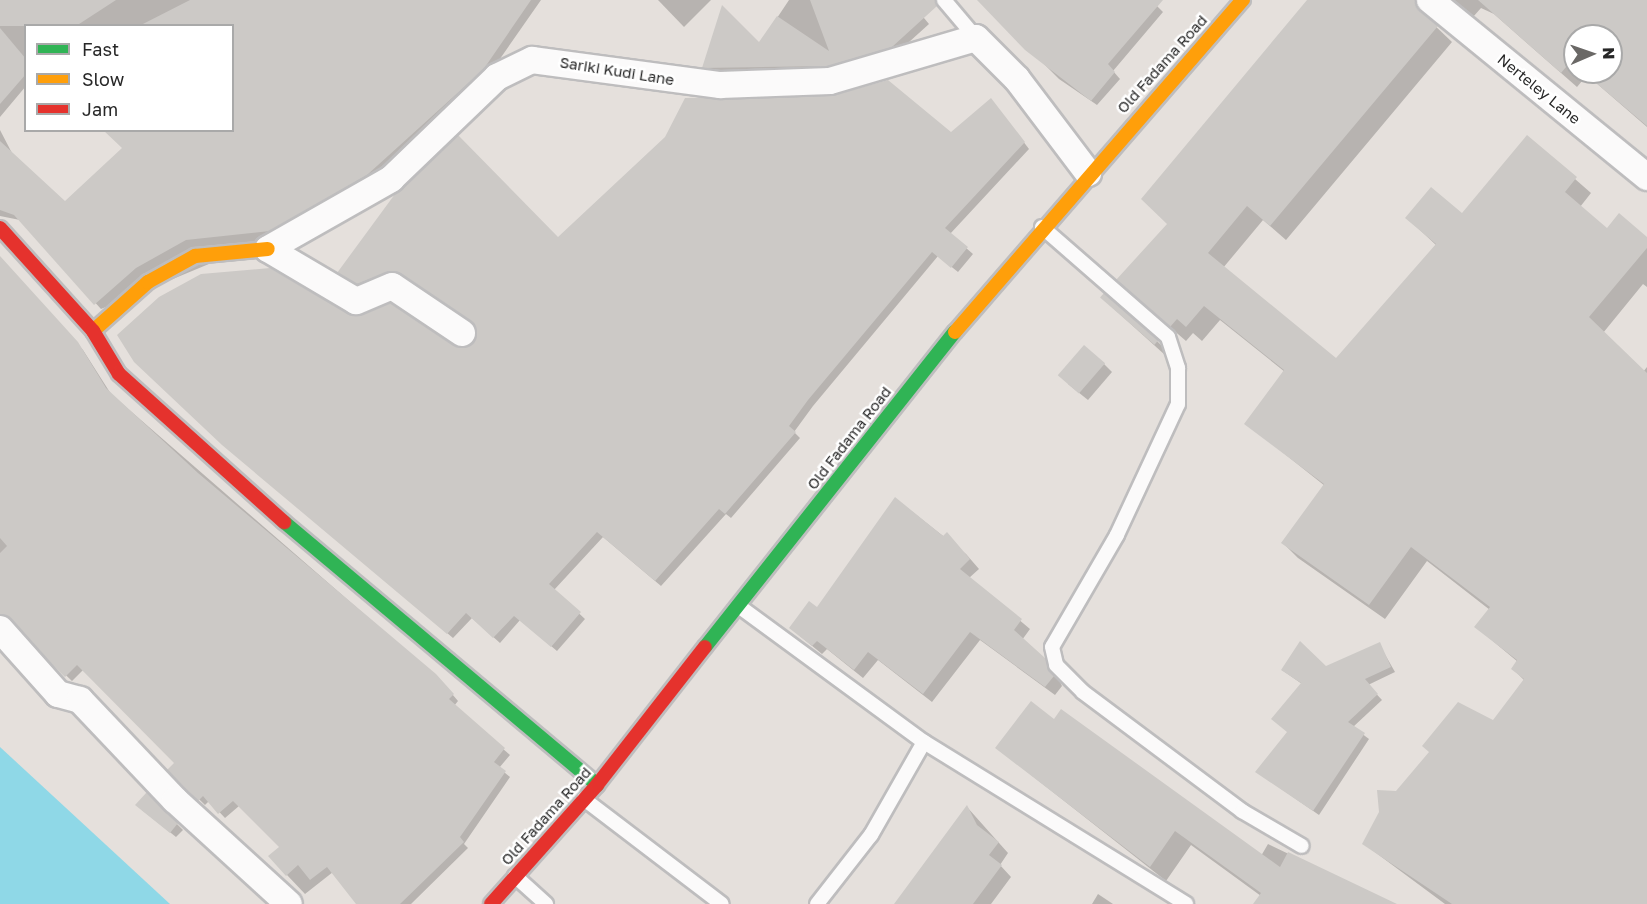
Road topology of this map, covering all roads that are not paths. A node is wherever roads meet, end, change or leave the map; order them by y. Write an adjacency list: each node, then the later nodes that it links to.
1 (944, 0): 4 (lane)
2 (1243, 0): 5 (street, Old Fadama Road)
3 (1430, 0): 6 (street, Nerteley Lane)
4 (976, 38): 5 (street); 9 (street, Sariki Kudi Lane)
5 (1088, 173): 7 (street, Old Fadama Road)
6 (1647, 177)
7 (1042, 227): 12 (street, Old Fadama Road); 17 (lane)
8 (0, 228): 10 (street)
9 (268, 249): 10 (street, Sariki Kudi Lane); 11 (street)
10 (93, 331): 15 (street)
11 (462, 333)
12 (740, 607): 14 (lane); 15 (street, Old Fadama Road)
13 (0, 629): 19 (street)
14 (924, 742): 23 (lane); 24 (lane)
15 (597, 784): 16 (street, Old Fadama Road)
16 (584, 799): 18 (street, Old Fadama Road); 22 (lane)
17 (1302, 846)
18 (515, 876): 20 (street, Old Fadama Road); 21 (lane)
19 (289, 904)
20 (491, 904)
21 (546, 904)
22 (722, 904)
23 (818, 904)
24 (1186, 904)

